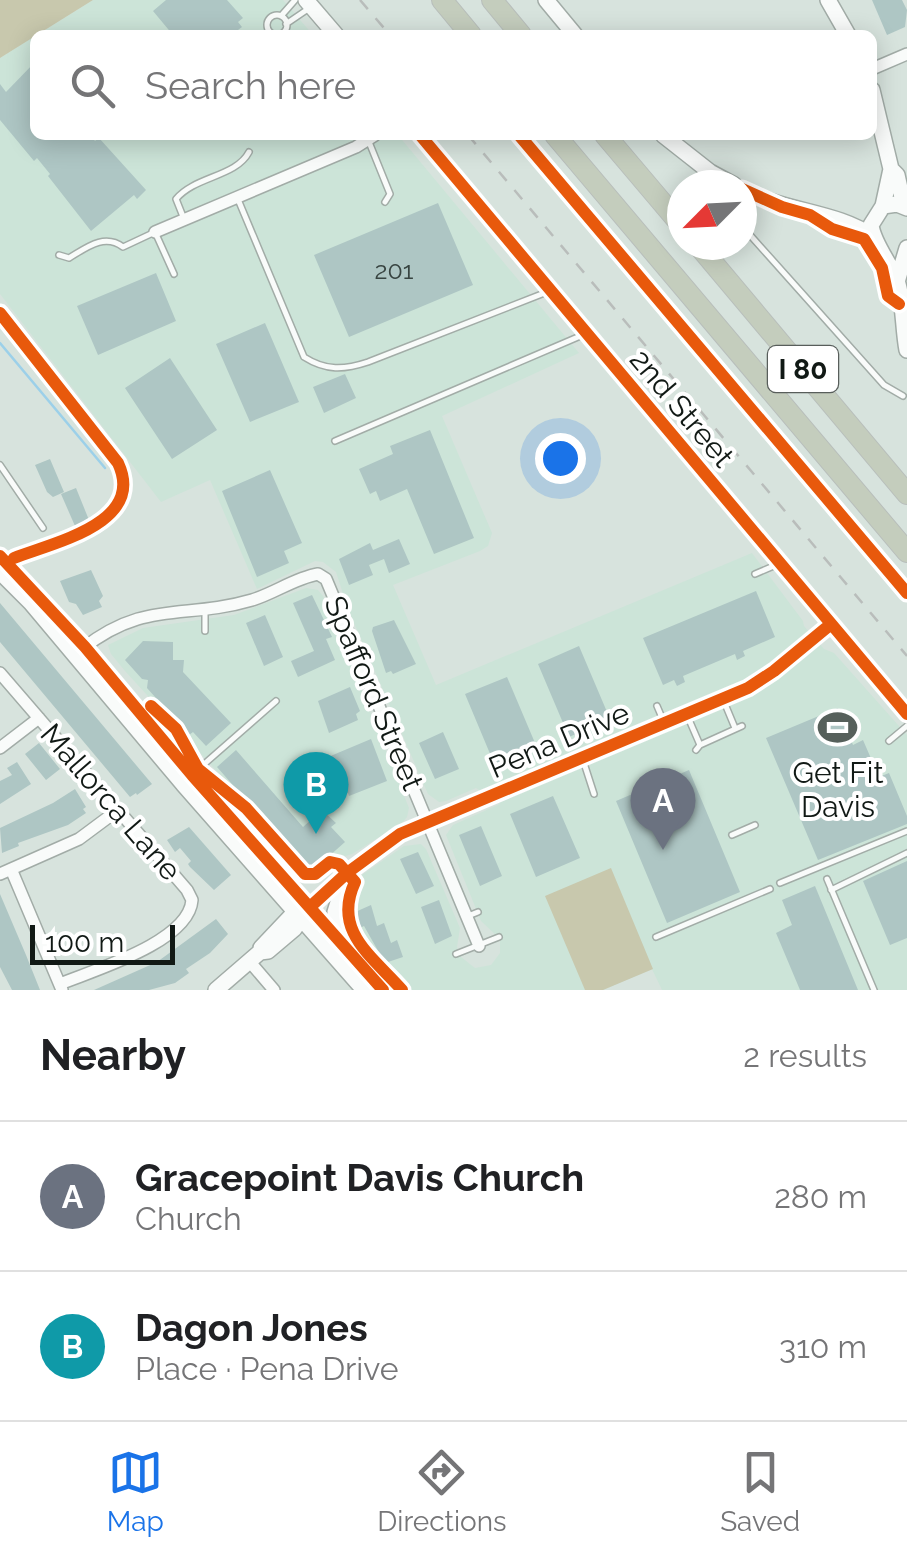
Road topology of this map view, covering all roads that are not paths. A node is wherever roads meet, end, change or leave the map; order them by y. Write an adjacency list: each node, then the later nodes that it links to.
1 (295, 0): 7 (lane)
2 (442, 0): 12 (highway)
3 (492, 0): 13 (highway)
4 (546, 0): 14 (street)
5 (828, 0): 15 (street)
6 (309, 3): 8 (lane); 11 (street)
7 (281, 16): 8 (lane); 9 (lane)
8 (286, 24): 10 (lane)
9 (269, 30)
10 (284, 30)
11 (332, 30)
12 (467, 30)
13 (517, 30)
14 (572, 30)
15 (845, 30)
16 (907, 54): 17 (street)
17 (877, 67)
18 (877, 111): 26 (street)
19 (366, 140): 29 (street)
20 (372, 140): 30 (lane)
21 (424, 140): 44 (street, 2nd Street)
22 (560, 140): 52 (highway, I 80)
23 (610, 140): 32 (highway)
24 (669, 140): 27 (street)
25 (249, 152): 34 (lane)
26 (891, 169): 31 (street); 33 (street)
27 (707, 170)
28 (757, 196): 35 (street)
29 (236, 197): 34 (street); 44 (lane)
30 (384, 202)
31 (906, 207): 33 (street)
32 (667, 208)
33 (880, 209): 35 (street); 37 (street)
34 (184, 219): 36 (street)
35 (835, 219): 37 (street)
36 (155, 232): 40 (lane); 42 (lane)
37 (877, 241): 39 (street); 43 (street)
38 (757, 243): 47 (lane)
39 (907, 247): 43 (street)
40 (59, 255)
41 (711, 260): 50 (highway, I 80)
42 (174, 274)
43 (897, 282): 46 (street)
44 (550, 290): 45 (street, 2nd Street)
45 (586, 333): 48 (lane); 54 (street, 2nd Street)
46 (907, 350)
47 (903, 396)
48 (335, 441)
49 (0, 465): 51 (lane)
50 (907, 494)
51 (42, 528)
52 (907, 552)
53 (0, 556): 60 (street)
54 (780, 564): 56 (lane); 58 (street, 2nd Street)
55 (0, 572): 60 (street)
56 (756, 574)
57 (205, 609): 59 (lane); 60 (street, Spafford Street); 76 (street, Spafford Street)
58 (830, 624): 62 (street, Pena Drive); 66 (street, 2nd Street)
59 (206, 631)
60 (80, 651): 73 (street); 87 (street)
61 (0, 673): 67 (street, Mallorca Lane)
62 (722, 698): 65 (street, Pena Drive); 65 (lane)
63 (276, 701): 73 (lane)
64 (657, 706): 68 (lane)
65 (686, 714): 68 (street, Pena Drive)
66 (907, 714)
67 (39, 718): 71 (street); 75 (street, Mallorca Lane)
68 (664, 723): 72 (street, Pena Drive)
69 (907, 726): 70 (lane)
70 (889, 741)
71 (0, 748)
72 (582, 757): 74 (lane); 76 (street, Pena Drive)
73 (192, 775): 87 (street)
74 (594, 794)
75 (118, 810): 81 (street); 94 (street, Mallorca Lane)
76 (430, 822): 82 (street, Pena Drive); 90 (street, Spafford Street)
77 (755, 825): 79 (lane)
78 (907, 830): 84 (lane)
79 (732, 835)
80 (907, 853): 86 (lane)
81 (6, 872): 94 (street)
82 (347, 873): 87 (street, Pena Drive); 91 (street)
83 (826, 878): 86 (lane)
84 (780, 884)
85 (770, 889): 88 (lane)
86 (831, 890): 99 (lane)
87 (303, 913): 91 (street); 93 (street, Pena Drive); 97 (street)
88 (656, 936)
89 (500, 937): 90 (lane)
90 (479, 946): 92 (lane)
91 (350, 953): 98 (street)
92 (456, 954)
93 (255, 957): 95 (street, Pena Drive); 96 (street)
94 (61, 987)
95 (216, 990)
96 (274, 990)
97 (364, 990)
98 (383, 990)
99 (874, 990)

